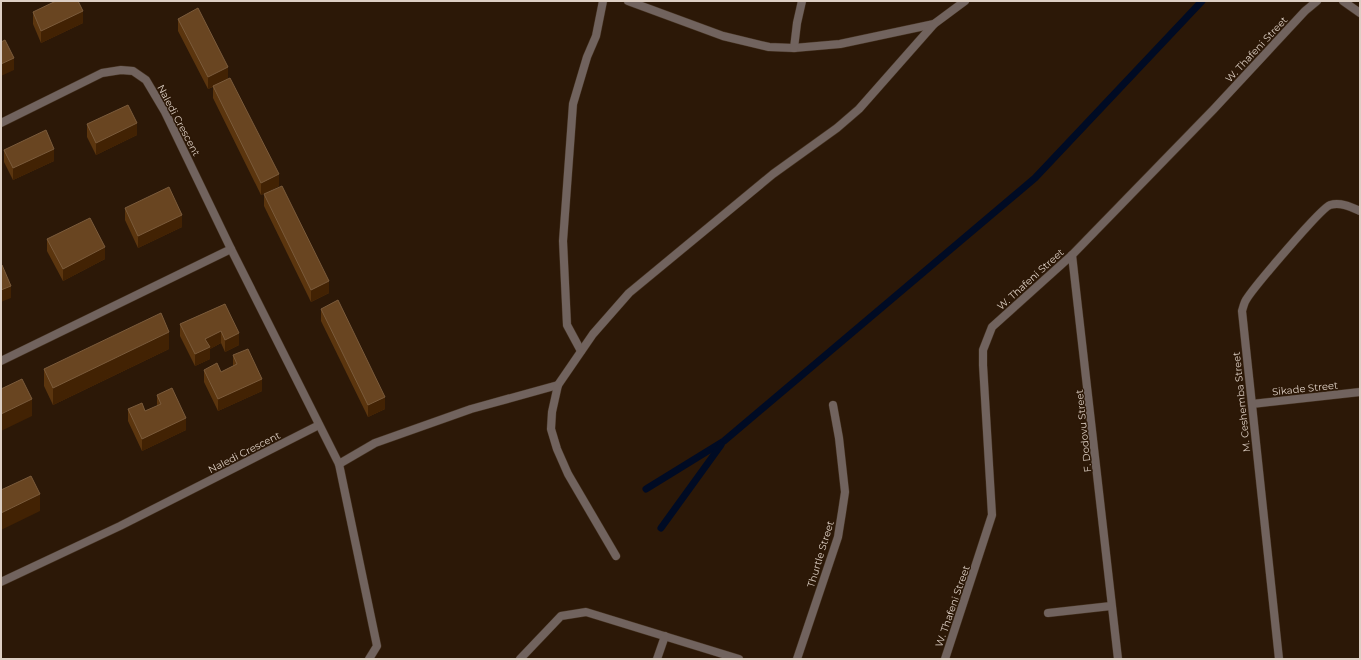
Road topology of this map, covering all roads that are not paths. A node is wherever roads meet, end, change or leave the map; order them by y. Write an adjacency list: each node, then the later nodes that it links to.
1 (603, 1): 14 (street)
2 (628, 1): 9 (street)
3 (802, 1): 9 (street)
4 (965, 1): 8 (street)
5 (1317, 1): 13 (street, W. Thafeni Street)
6 (1343, 1): 7 (street)
7 (1360, 14)
8 (934, 24): 9 (street); 14 (street)
9 (794, 48)
10 (1, 123): 12 (street, Naledi Crescent)
11 (1360, 211): 18 (street, M. Ceshemba Street)
12 (231, 249): 15 (street); 20 (street, Naledi Crescent)
13 (1072, 254): 24 (street, F. Dodovu Street); 32 (street, W. Thafeni Street)
14 (581, 352): 16 (street)
15 (1, 361)
16 (558, 385): 21 (street); 22 (street)
17 (1360, 392): 18 (street, Sikade Street)
18 (1252, 404): 34 (street, M. Ceshemba Street)
19 (833, 405): 31 (street, Thurtle Street)
20 (319, 425): 21 (street); 23 (street, Naledi Crescent)
21 (339, 464): 27 (street)
22 (616, 556)
23 (1, 582)
24 (1111, 606): 25 (street); 33 (street, F. Dodovu Street)
25 (1048, 613)
26 (665, 636): 28 (street); 29 (street); 30 (street)
27 (369, 659)
28 (520, 659)
29 (657, 659)
30 (740, 659)
31 (797, 659)
32 (945, 659)
33 (1118, 659)
34 (1279, 659)

